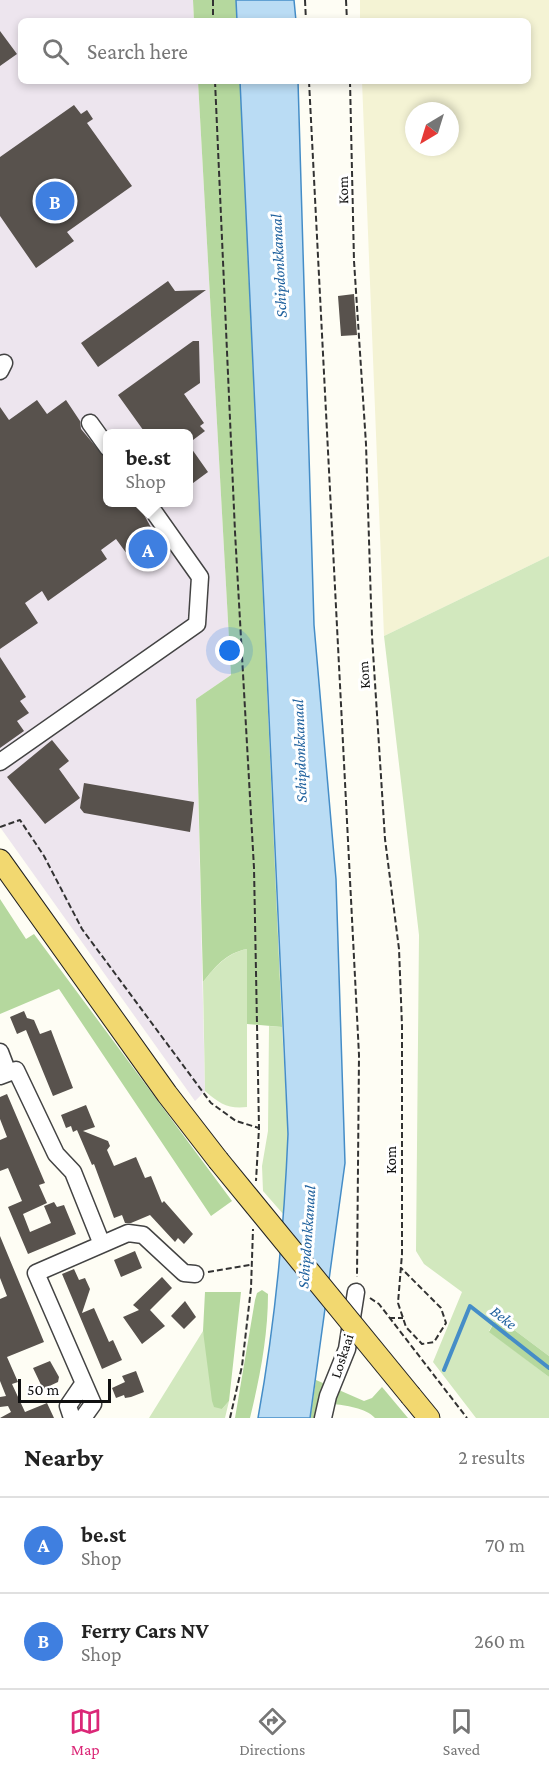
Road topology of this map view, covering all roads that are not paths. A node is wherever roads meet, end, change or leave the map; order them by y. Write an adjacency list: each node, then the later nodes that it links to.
1 (90, 423): 2 (street)
2 (103, 441)
3 (151, 507): 4 (street)
4 (0, 762)
5 (0, 860): 15 (main road, bridge)
6 (0, 1052): 7 (street)
7 (8, 1073): 8 (street)
8 (101, 1242): 9 (street); 11 (street)
9 (195, 1274)
10 (356, 1292): 14 (street, Loskaai)
11 (82, 1384): 12 (street); 13 (street)
12 (72, 1418)
13 (83, 1418)
14 (323, 1418)
15 (429, 1418)

